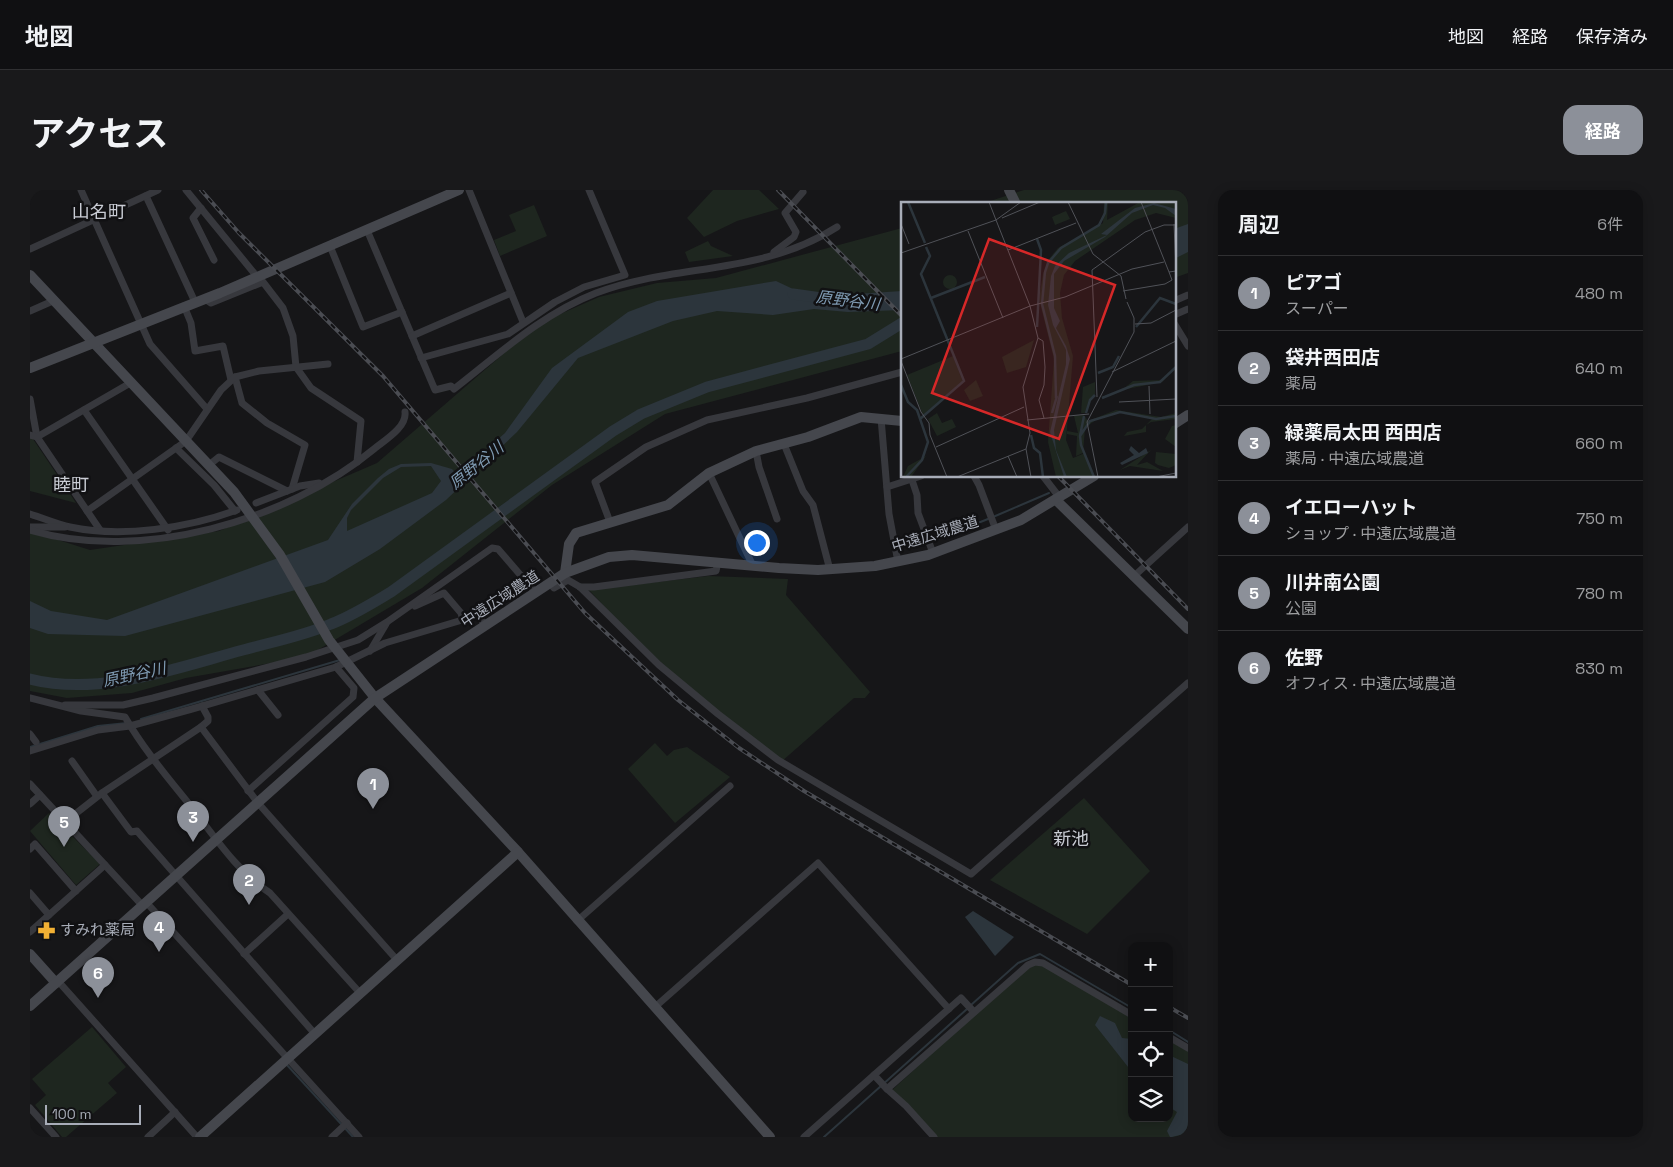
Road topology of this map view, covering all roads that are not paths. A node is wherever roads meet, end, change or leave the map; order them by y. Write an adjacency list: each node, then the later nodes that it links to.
1 (81, 190): 12 (street)
2 (158, 190): 9 (street)
3 (186, 190): 11 (street)
4 (459, 190): 14 (street)
5 (469, 190): 21 (street)
6 (589, 190): 32 (street)
7 (1009, 190): 10 (street)
8 (804, 191): 17 (street)
9 (146, 196): 12 (street); 26 (street)
10 (1015, 202)
11 (201, 208): 18 (street); 19 (street)
12 (95, 220): 16 (street); 33 (street)
13 (837, 227): 17 (street)
14 (367, 230): 15 (street); 30 (street)
15 (330, 246): 23 (street); 30 (street)
16 (30, 249)
17 (764, 258): 38 (street)
18 (214, 260)
19 (254, 273)
20 (30, 274): 24 (street)
21 (511, 293): 32 (street); 35 (street)
22 (1188, 295): 25 (street)
23 (205, 298): 26 (street); 40 (street)
24 (55, 300): 29 (street); 36 (street)
25 (1176, 300)
26 (195, 302): 27 (street)
27 (184, 306): 33 (street); 43 (street)
28 (1188, 309): 31 (street)
29 (30, 311)
30 (402, 312): 35 (street)
31 (1176, 313)
32 (524, 322): 38 (street)
33 (142, 323): 36 (street); 46 (street)
34 (1176, 326): 37 (street)
35 (412, 336): 38 (street)
36 (94, 342): 41 (street); 44 (street)
37 (1188, 346)
38 (421, 358)
39 (328, 364): 40 (street)
40 (296, 367): 43 (street); 58 (street)
41 (30, 368)
42 (901, 372): 76 (street)
43 (233, 378): 46 (street); 69 (street)
44 (132, 382): 47 (street); 54 (street)
45 (30, 399): 53 (street)
46 (207, 409): 54 (street)
47 (84, 410): 53 (street); 65 (street)
48 (404, 412): 58 (street)
49 (1188, 415): 52 (street)
50 (880, 418): 51 (street); 55 (street); 68 (street)
51 (901, 421)
52 (1176, 423)
53 (34, 436): 72 (street)
54 (186, 441): 56 (street); 59 (street)
55 (784, 444): 57 (street); 88 (street)
56 (176, 448): 65 (street); 80 (street)
57 (756, 451): 60 (street); 75 (street)
58 (357, 462): 67 (street)
59 (209, 466): 69 (street); 74 (street)
60 (709, 473): 76 (street); 87 (street)
61 (916, 478): 66 (street)
62 (975, 478): 82 (street)
63 (1044, 478): 70 (street)
64 (1091, 478): 70 (street, 中遠広域農道)
65 (132, 479): 72 (street); 80 (street)
66 (912, 480): 68 (street); 84 (street)
67 (324, 483): 69 (street); 74 (street)
68 (887, 487): 86 (street)
69 (290, 490): 71 (street)
70 (1058, 499): 82 (street, 中遠広域農道); 90 (street)
71 (256, 503)
72 (87, 511): 81 (street)
73 (30, 514): 77 (street)
74 (252, 516): 83 (street); 104 (street)
75 (777, 519)
76 (610, 522): 89 (street)
77 (70, 527): 79 (street); 81 (street)
78 (1188, 527): 90 (street)
79 (30, 528): 83 (street)
80 (166, 529): 81 (street); 83 (street)
81 (100, 530)
82 (996, 530): 84 (street, 中遠広域農道)
83 (196, 534)
84 (933, 553): 86 (street, 中遠広域農道)
85 (718, 562): 87 (street, 中遠広域農道); 89 (street, 中遠広域農道); 92 (street)
86 (898, 562): 88 (street, 中遠広域農道)
87 (753, 566): 88 (street, 中遠広域農道)
88 (830, 570)
89 (565, 573): 91 (street, 中遠広域農道)
90 (1133, 577): 98 (street)
91 (550, 583): 92 (street); 93 (street, 中遠広域農道)
92 (580, 587): 101 (street)
93 (536, 593): 94 (street); 97 (street, 中遠広域農道)
94 (399, 614): 95 (street); 96 (street)
95 (463, 620): 97 (street); 99 (street)
96 (387, 622): 99 (street); 105 (street)
97 (485, 626): 104 (street, 中遠広域農道)
98 (1188, 629)
99 (370, 651): 100 (street)
100 (336, 667): 102 (street); 117 (street)
101 (1188, 683)
102 (258, 690): 106 (street); 107 (street)
103 (30, 698): 105 (street)
104 (375, 698): 120 (street, 中遠広域農道); 125 (street)
105 (65, 705): 108 (street)
106 (202, 706): 108 (street); 109 (street)
107 (278, 715)
108 (130, 726): 112 (street); 113 (street)
109 (200, 726): 113 (street); 117 (street)
110 (30, 734): 111 (street)
111 (36, 742)
112 (30, 750)
113 (153, 759): 118 (street); 123 (street)
114 (72, 761): 118 (street)
115 (30, 784): 119 (street)
116 (730, 786): 133 (street)
117 (248, 791): 120 (street)
118 (99, 794): 122 (street); 127 (street)
119 (40, 795): 121 (street); 122 (street)
120 (258, 803): 123 (street, 中遠広域農道); 137 (street)
121 (30, 804)
122 (65, 822): 126 (street)
123 (217, 840): 127 (street, 中遠広域農道); 131 (street)
124 (30, 849): 128 (street)
125 (518, 852): 133 (street); 137 (street)
126 (105, 865): 128 (street); 130 (street)
127 (176, 876): 130 (street, 中遠広域農道); 136 (street)
128 (76, 891): 132 (street)
129 (30, 893): 132 (street)
130 (144, 903): 138 (street, 中遠広域農道); 148 (street)
131 (288, 914): 136 (street); 139 (street)
132 (49, 915): 134 (street)
133 (578, 921): 141 (street)
134 (30, 932)
135 (30, 954): 138 (street)
136 (244, 954): 145 (street)
137 (397, 960): 139 (street)
138 (57, 982): 140 (street, 中遠広域農道); 152 (street)
139 (360, 993): 145 (street)
140 (30, 1006)
141 (655, 1007): 142 (street); 159 (street)
142 (949, 1009): 143 (street); 149 (street)
143 (974, 1012): 144 (street); 150 (street)
144 (1128, 1013)
145 (315, 1034): 148 (street)
146 (1173, 1039): 147 (street)
147 (1188, 1048)
148 (287, 1059): 153 (street); 156 (street)
149 (874, 1075): 150 (street); 160 (street)
150 (887, 1089): 161 (street)
151 (30, 1108): 154 (street)
152 (175, 1112): 155 (street); 156 (street)
153 (344, 1126): 157 (street); 158 (street)
154 (56, 1137)
155 (148, 1137)
156 (199, 1137)
157 (332, 1137)
158 (359, 1137)
159 (770, 1137)
160 (804, 1137)
161 (934, 1137)

